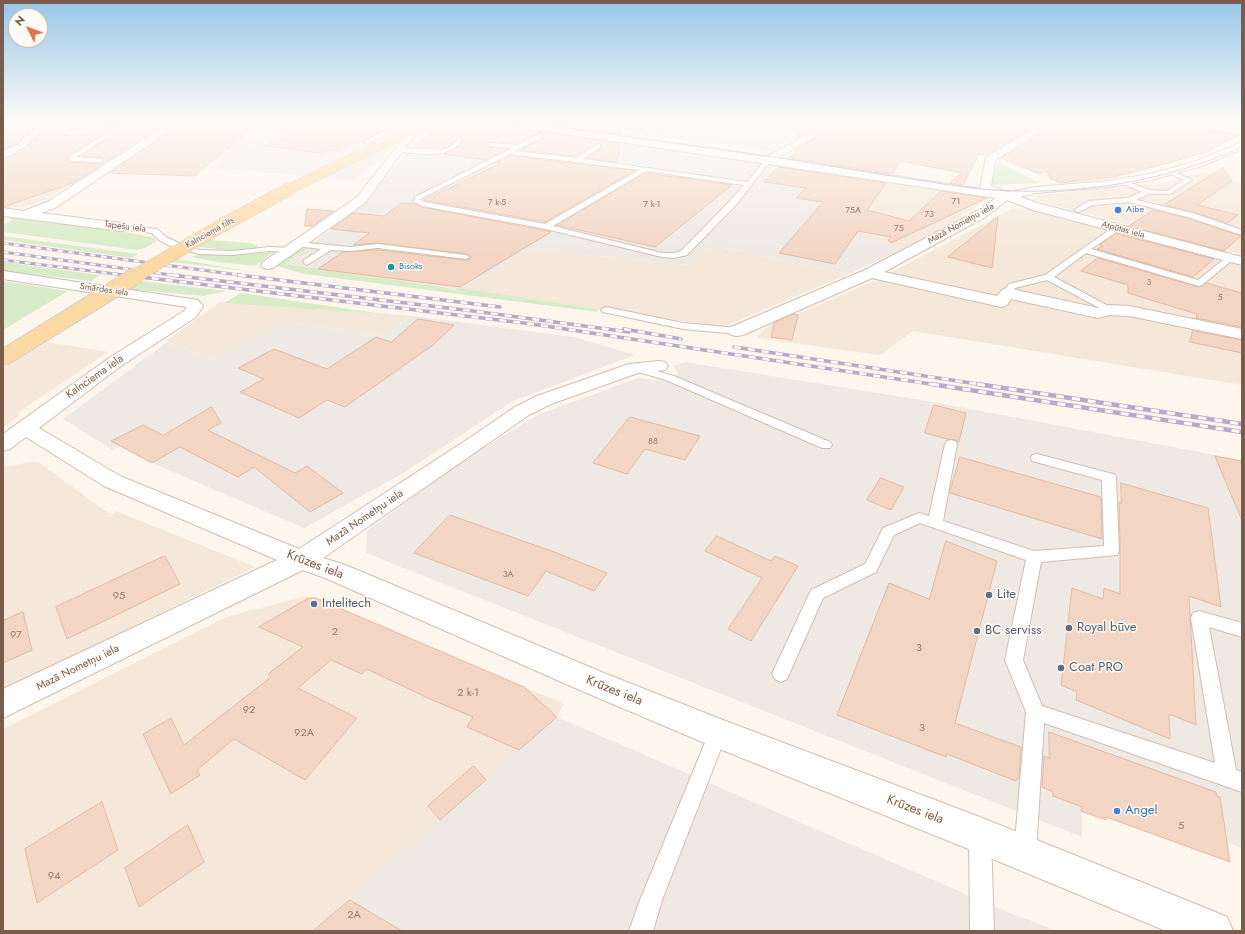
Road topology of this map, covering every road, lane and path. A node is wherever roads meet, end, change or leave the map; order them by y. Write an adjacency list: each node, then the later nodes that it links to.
1 (105, 167): 21 (street)
2 (318, 167): 34 (main road, Kalnciema tilts)
3 (337, 167): 46 (main road, Kalnciema tilts, bridge)
4 (386, 167): 27 (street)
5 (481, 167): 23 (lane)
6 (627, 167): 11 (lane)
7 (763, 167): 14 (lane)
8 (811, 167): 16 (street)
9 (989, 167): 16 (street)
10 (1188, 167): 12 (street, Mazā Nometņu iela)
11 (645, 169): 14 (lane); 23 (lane)
12 (1171, 172): 13 (street, Mazā Nometņu iela); 15 (lane)
13 (1123, 182): 15 (lane); 16 (street, Mazā Nometņu iela)
14 (749, 184): 23 (lane)
15 (1148, 192): 17 (lane)
16 (1004, 196): 24 (street, Atpūtas iela); 35 (street, Mazā Nometņu iela)
17 (1129, 200): 18 (lane); 25 (lane)
18 (1078, 210)
19 (3, 212): 21 (street, Tapešu iela)
20 (239, 213): 26 (lane)
21 (25, 215): 22 (street, Tapešu iela)
22 (121, 227): 26 (lane, Tapešu iela)
23 (546, 227)
24 (1118, 228): 29 (lane); 31 (street, Atpūtas iela)
25 (1242, 233)
26 (178, 246): 27 (lane, Tapešu iela)
27 (294, 247): 28 (lane, Tapešu iela); 33 (street)
28 (328, 247): 30 (lane, Tapešu iela); 32 (lane)
29 (1085, 250): 31 (lane); 37 (lane)
30 (466, 257)
31 (1236, 260)
32 (307, 262)
33 (268, 265)
34 (120, 270)
35 (870, 273): 39 (street); 44 (street, Mazā Nometņu iela)
36 (3, 275): 43 (street, Smārdes iela)
37 (1048, 277): 39 (lane); 42 (lane)
38 (107, 278): 40 (main road)
39 (1007, 293): 42 (street)
40 (74, 297)
41 (606, 310): 44 (lane)
42 (1109, 310): 45 (street)
43 (190, 314): 49 (street, Kalnciema iela)
44 (737, 331)
45 (1242, 334)
46 (3, 358)
47 (659, 366): 48 (street, Mazā Nometņu iela)
48 (635, 368): 51 (lane); 55 (street, Mazā Nometņu iela)
49 (14, 436): 55 (street, Krūzes iela)
50 (951, 444): 53 (lane)
51 (826, 445)
52 (1037, 458): 54 (lane)
53 (935, 524): 54 (lane); 57 (lane)
54 (1034, 557): 59 (lane)
55 (301, 560): 58 (street, Mazā Nometņu iela); 60 (street, Krūzes iela)
56 (1242, 630): 61 (lane)
57 (781, 674)
58 (3, 704)
59 (1035, 712): 61 (lane); 63 (lane)
60 (718, 734): 62 (street, Krūzes iela); 64 (lane)
61 (1234, 779)
62 (980, 835): 63 (street, Krūzes iela); 65 (lane)
63 (1025, 853): 66 (street, Krūzes iela)
64 (641, 931)
65 (982, 931)
66 (1213, 931)

